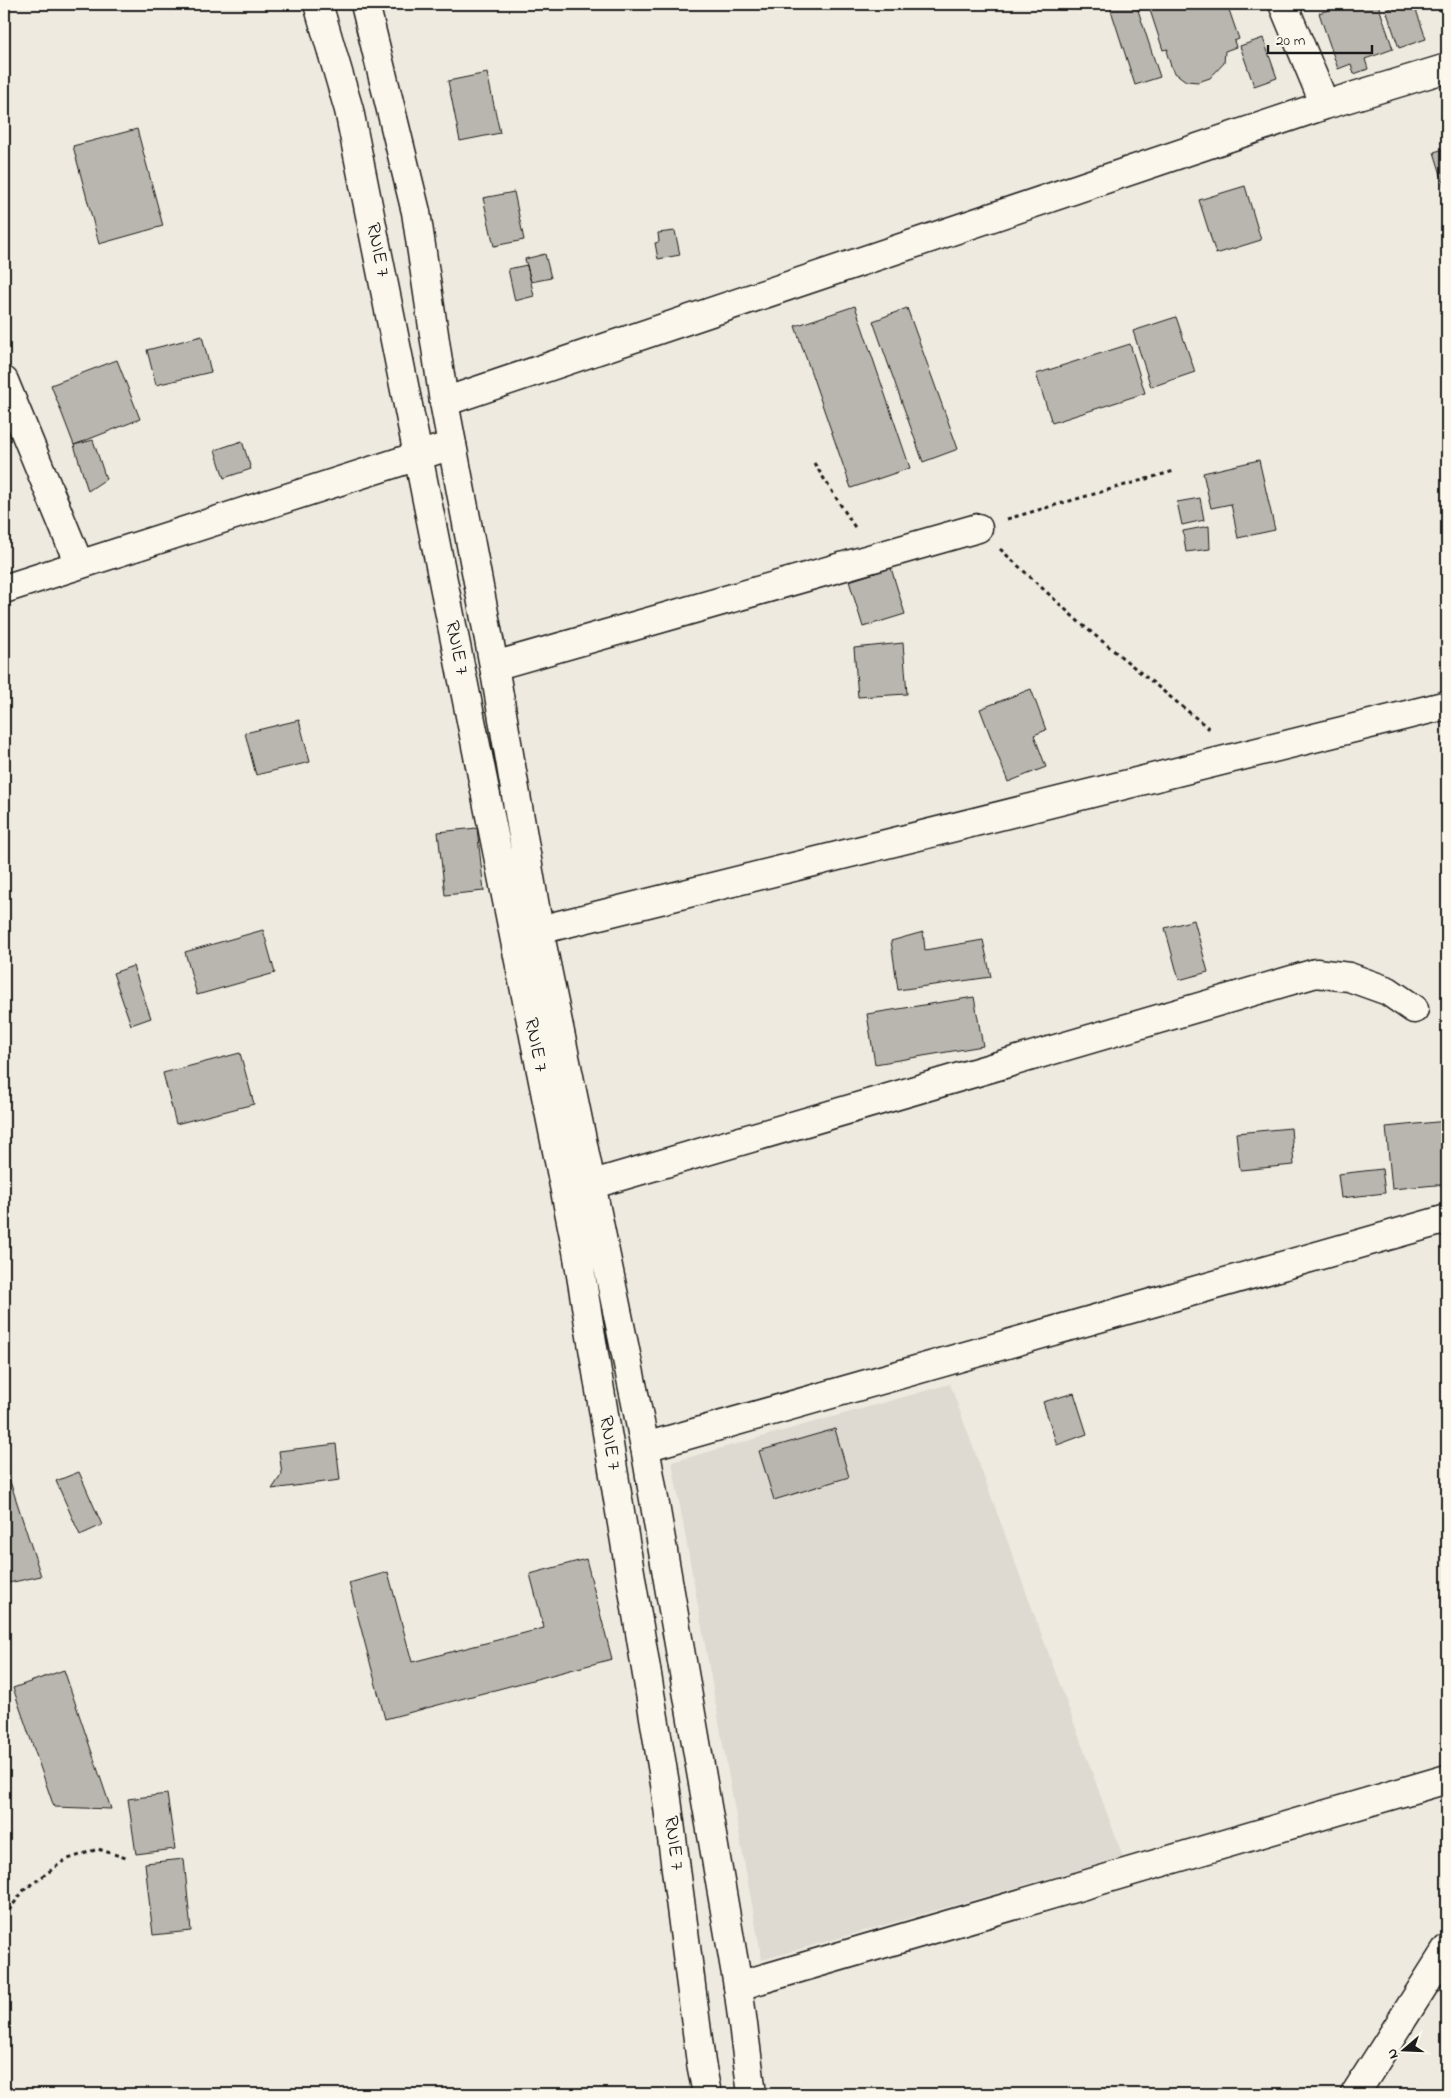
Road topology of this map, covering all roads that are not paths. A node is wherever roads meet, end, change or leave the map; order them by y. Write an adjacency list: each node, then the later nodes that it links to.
1 (318, 4): 9 (street, RNIE 7 / RNIE 7)
2 (365, 4): 7 (street, RNIE 7 / RNIE 7)
3 (1283, 4): 5 (street)
4 (1447, 68): 5 (street)
5 (1325, 106): 7 (street)
6 (4, 381): 11 (street)
7 (444, 402): 8 (street, RNIE 7 / RNIE 7)
8 (452, 445): 9 (street); 13 (street, RNIE 7 / RNIE 7)
9 (418, 456): 11 (street); 23 (street, RNIE 7 / RNIE 7)
10 (978, 528): 13 (street)
11 (80, 564): 12 (street)
12 (4, 589)
13 (494, 666): 15 (street, RNIE 7 / RNIE 7)
14 (1447, 705): 15 (street)
15 (539, 930): 17 (street, RNIE 7 / RNIE 7)
16 (1414, 1009): 17 (street)
17 (590, 1185): 19 (street, RNIE 7 / RNIE 7)
18 (1447, 1219): 19 (street)
19 (645, 1447): 22 (street, RNIE 7 / RNIE 7)
20 (1447, 1779): 22 (street)
21 (1446, 1955): 25 (street)
22 (738, 1986): 24 (street, RNIE 7 / RNIE 7)
23 (707, 2094)
24 (752, 2094)
25 (1355, 2094)

